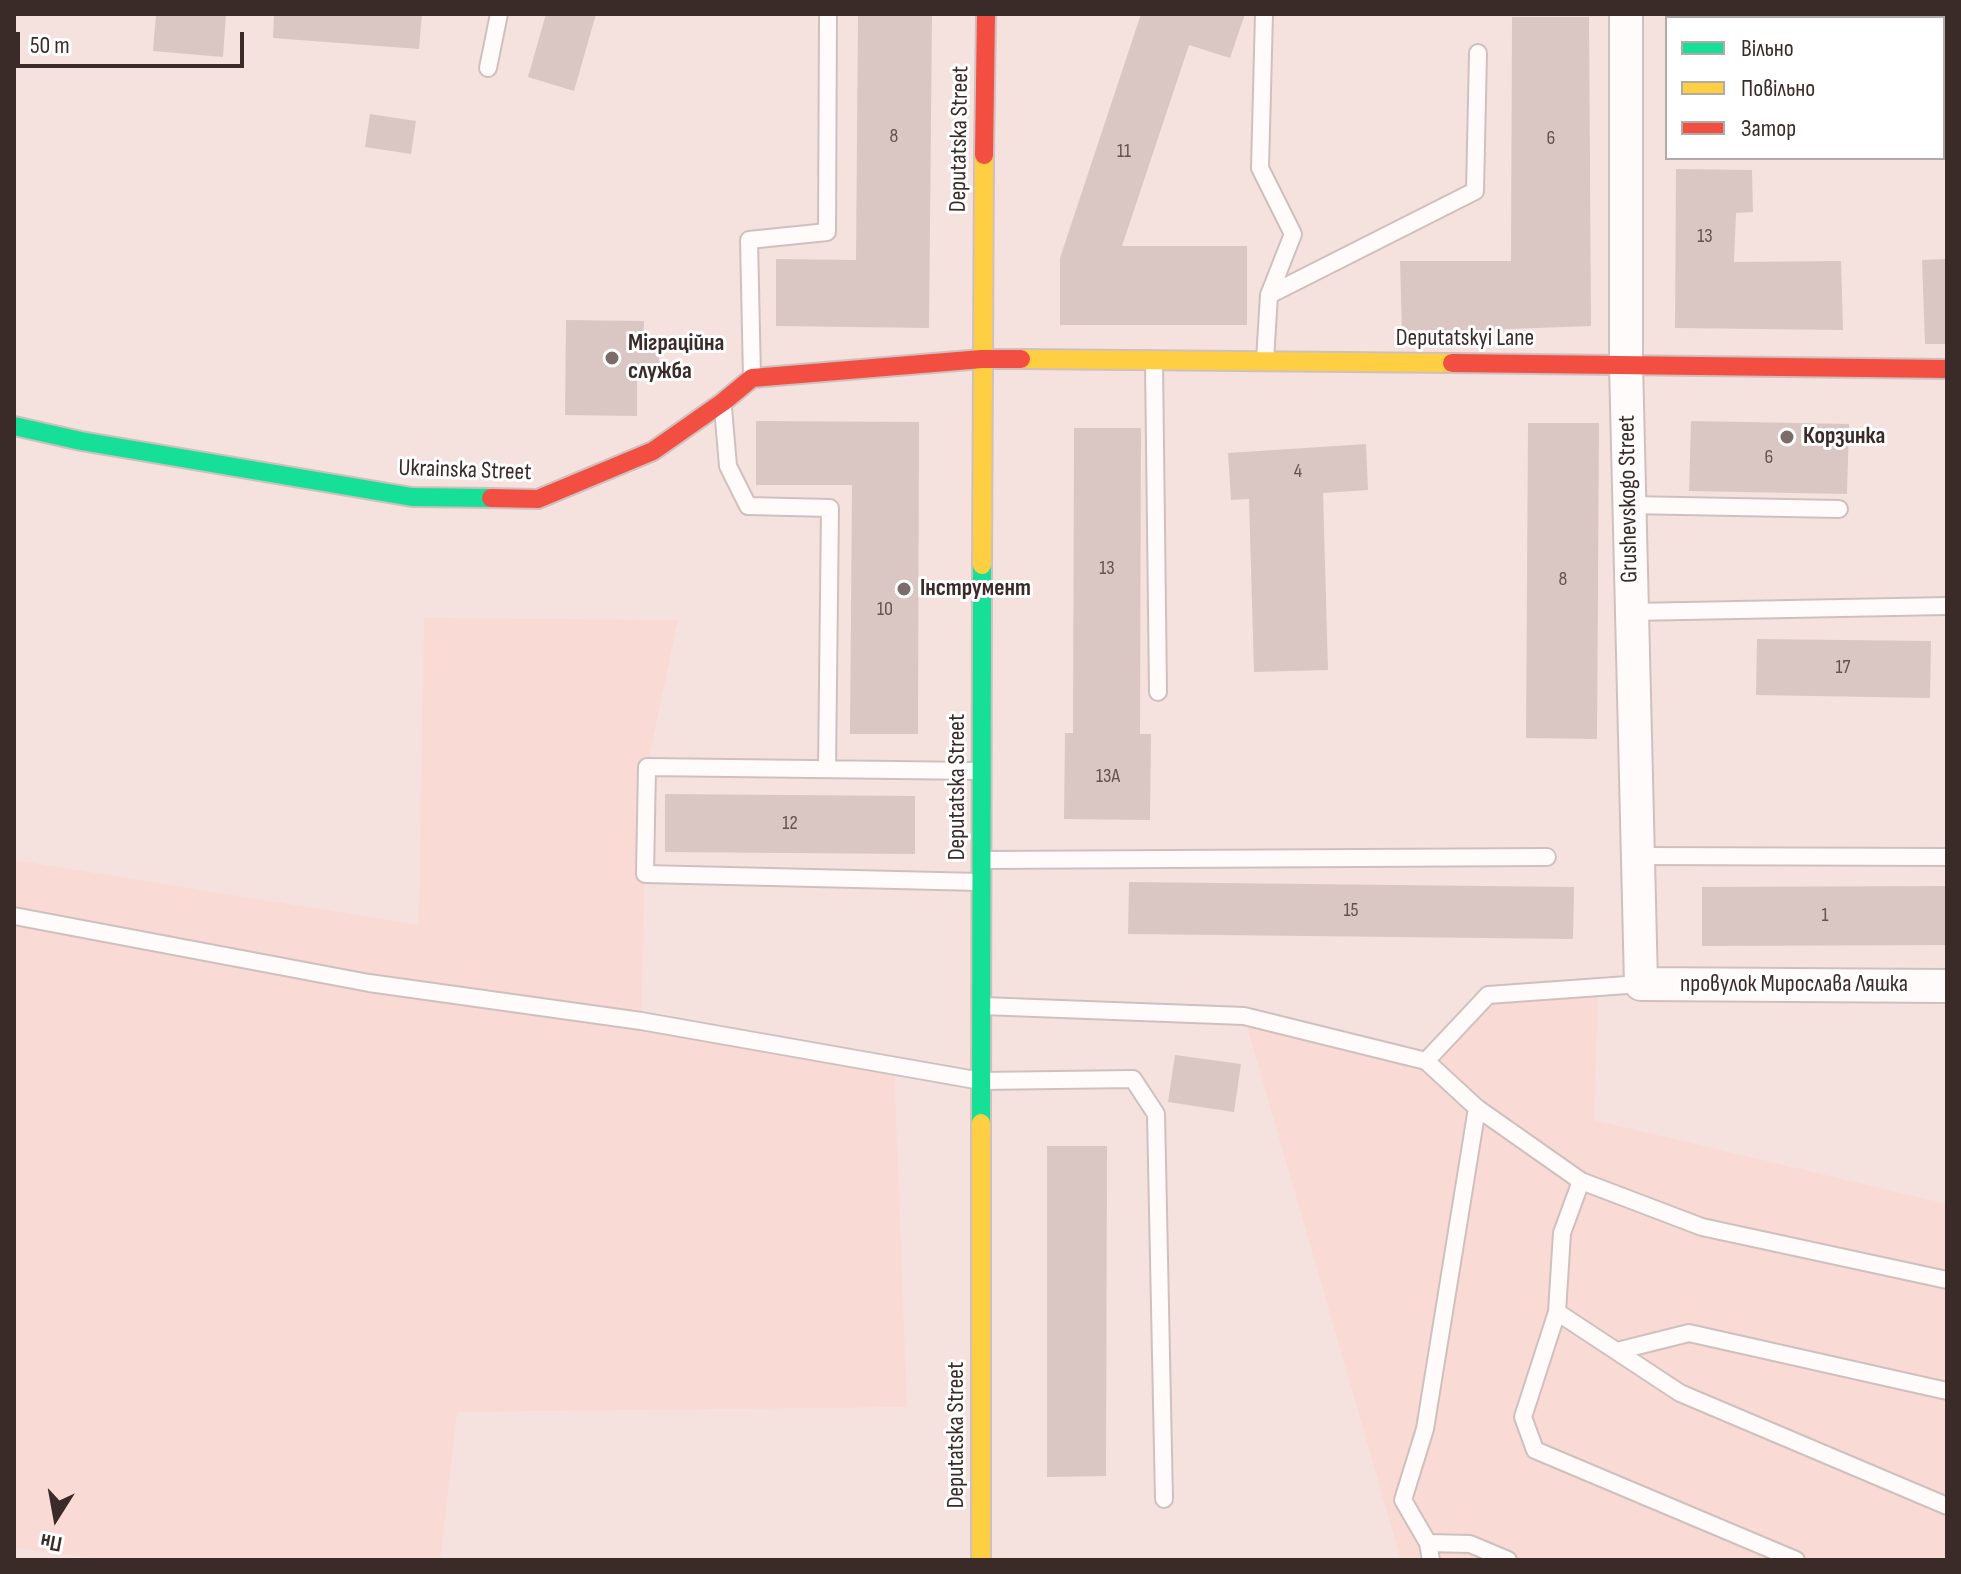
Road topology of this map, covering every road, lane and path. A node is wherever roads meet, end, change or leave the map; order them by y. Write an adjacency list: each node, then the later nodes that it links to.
1 (499, 14): 7 (lane)
2 (828, 14): 14 (lane)
3 (986, 14): 9 (street, Deputatska Street)
4 (1264, 14): 8 (lane)
5 (1626, 14): 12 (street, Grushevskogo Street)
6 (1478, 53): 8 (lane)
7 (488, 68)
8 (1269, 295): 11 (lane)
9 (982, 359): 10 (street, Deputatskyi Lane); 14 (street); 23 (street, Deputatska Street)
10 (1154, 360): 11 (street, Deputatskyi Lane); 21 (lane)
11 (1265, 361): 12 (street, Deputatskyi Lane)
12 (1626, 364): 13 (street, Deputatskyi Lane); 17 (street, Grushevskogo Street)
13 (1947, 369)
14 (752, 378): 15 (street, Ukrainska Street)
15 (723, 402): 16 (street, Ukrainska Street); 22 (lane)
16 (14, 426)
17 (1629, 505): 18 (lane); 20 (street, Grushevskogo Street)
18 (1839, 509)
19 (1947, 606): 20 (lane)
20 (1632, 612): 24 (street, Grushevskogo Street)
21 (1158, 692)
22 (827, 769): 23 (lane); 28 (lane)
23 (982, 771): 27 (street, Deputatska Street)
24 (1637, 856): 26 (lane); 30 (street, Grushevskogo Street)
25 (1547, 857): 27 (lane)
26 (1947, 857)
27 (981, 860): 28 (street, Deputatska Street)
28 (981, 882): 32 (street, Deputatska Street)
29 (14, 916): 34 (lane)
30 (1641, 984): 31 (street, провулок Мирослава Ляшка); 33 (lane)
31 (1947, 986)
32 (982, 1006): 33 (lane); 34 (street, Deputatska Street)
33 (1426, 1061): 35 (lane)
34 (981, 1081): 41 (lane); 44 (street, Deputatska Street)
35 (1477, 1108): 36 (lane); 43 (lane)
36 (1581, 1181): 37 (lane); 38 (lane)
37 (1947, 1280)
38 (1557, 1312): 39 (lane); 46 (lane)
39 (1617, 1351): 40 (lane); 42 (lane)
40 (1947, 1391)
41 (1164, 1499)
42 (1947, 1506)
43 (1429, 1552): 45 (lane)
44 (981, 1560)
45 (1508, 1560)
46 (1796, 1560)

